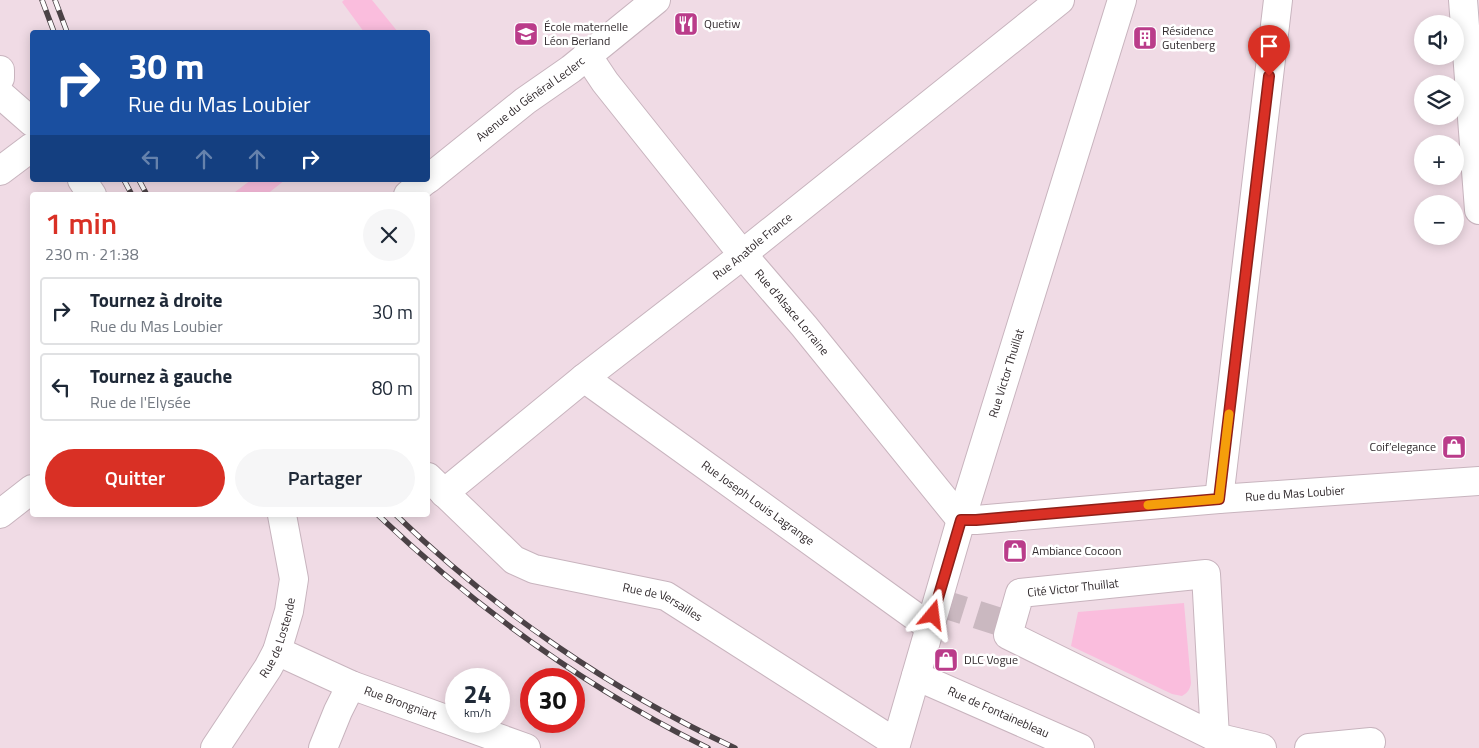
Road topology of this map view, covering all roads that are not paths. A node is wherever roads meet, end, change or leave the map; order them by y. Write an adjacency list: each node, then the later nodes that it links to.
1 (656, 0): 6 (street, Avenue du Général Leclerc)
2 (1060, 0): 17 (street, Rue Anatole France)
3 (1122, 0): 25 (street, Rue Victor Thuillat)
4 (1278, 0): 22 (street)
5 (1463, 0): 16 (street)
6 (587, 55): 13 (street, Avenue du Général Leclerc); 17 (street, Rue d'Alsace Lorraine)
7 (0, 70): 8 (street)
8 (0, 78)
9 (0, 94): 10 (street)
10 (30, 120)
11 (30, 148): 12 (street)
12 (0, 171)
13 (430, 178)
14 (424, 182): 15 (street, Avenue du Général Leclerc)
15 (412, 192)
16 (1479, 210)
17 (743, 255): 18 (street, Rue Anatole France); 25 (street, Rue d'Alsace Lorraine)
18 (584, 378): 20 (street, Rue Anatole France); 26 (street, Rue Joseph Louis Lagrange)
19 (1479, 481): 22 (street, Rue du Mas Loubier)
20 (436, 485): 33 (street, Rue de Versailles)
21 (30, 491): 23 (street)
22 (1219, 499): 25 (street, Rue du Mas Loubier)
23 (0, 514)
24 (282, 517): 27 (street, Rue de Lostende)
25 (961, 520): 26 (street, Rue Victor Thuillat)
26 (930, 627): 28 (street, Rue Victor Thuillat)
27 (277, 651): 29 (street, Rue Brongniart); 34 (street, Rue de Lostende)
28 (916, 676): 33 (street, Rue Victor Thuillat); 36 (street, Rue de Fontainebleau)
29 (351, 685): 32 (street, Rue Brongniart); 35 (street)
30 (1215, 737): 30 (street, Cité Victor Thuillat); 37 (street, Cité Victor Thuillat)
31 (1371, 742): 38 (street)
32 (509, 745)
33 (895, 746)
34 (215, 748)
35 (323, 748)
36 (1080, 748)
37 (1262, 748)
38 (1309, 748)

